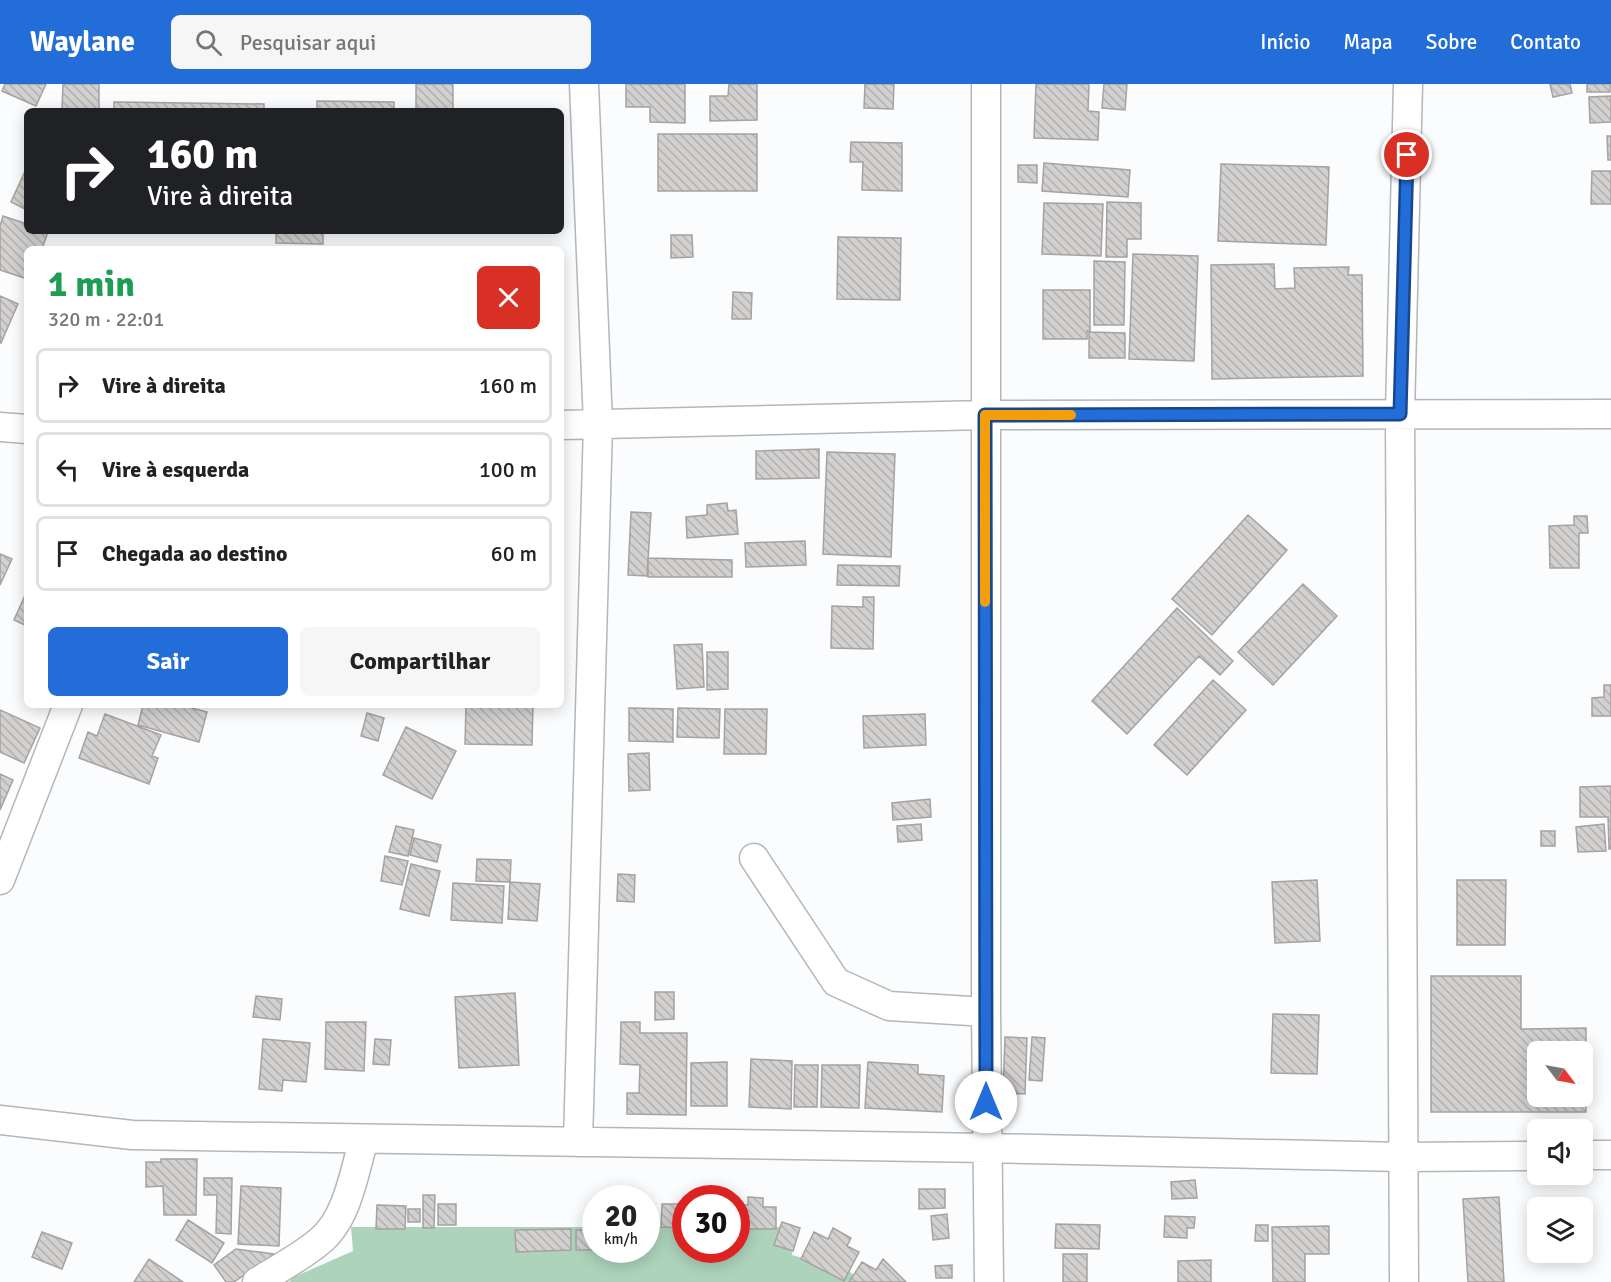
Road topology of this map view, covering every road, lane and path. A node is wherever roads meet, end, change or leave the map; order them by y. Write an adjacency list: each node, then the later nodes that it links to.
1 (584, 84): 7 (street)
2 (986, 84): 6 (street)
3 (1408, 84): 4 (street)
4 (1400, 414): 5 (street); 6 (street); 22 (street)
5 (1611, 414)
6 (985, 415): 7 (street); 14 (street)
7 (598, 424): 8 (street); 17 (street)
8 (564, 425)
9 (0, 427): 10 (street)
10 (24, 429)
11 (67, 708): 13 (street)
12 (754, 858): 14 (street)
13 (0, 880)
14 (986, 1012): 18 (street)
15 (0, 1120): 16 (street)
16 (364, 1139): 17 (street); 23 (street)
17 (578, 1142): 18 (street)
18 (987, 1148): 22 (street); 24 (street)
19 (1593, 1155): 20 (street)
20 (1611, 1155)
21 (1527, 1156): 22 (street)
22 (1403, 1157): 25 (street)
23 (257, 1282)
24 (989, 1282)
25 (1404, 1282)

